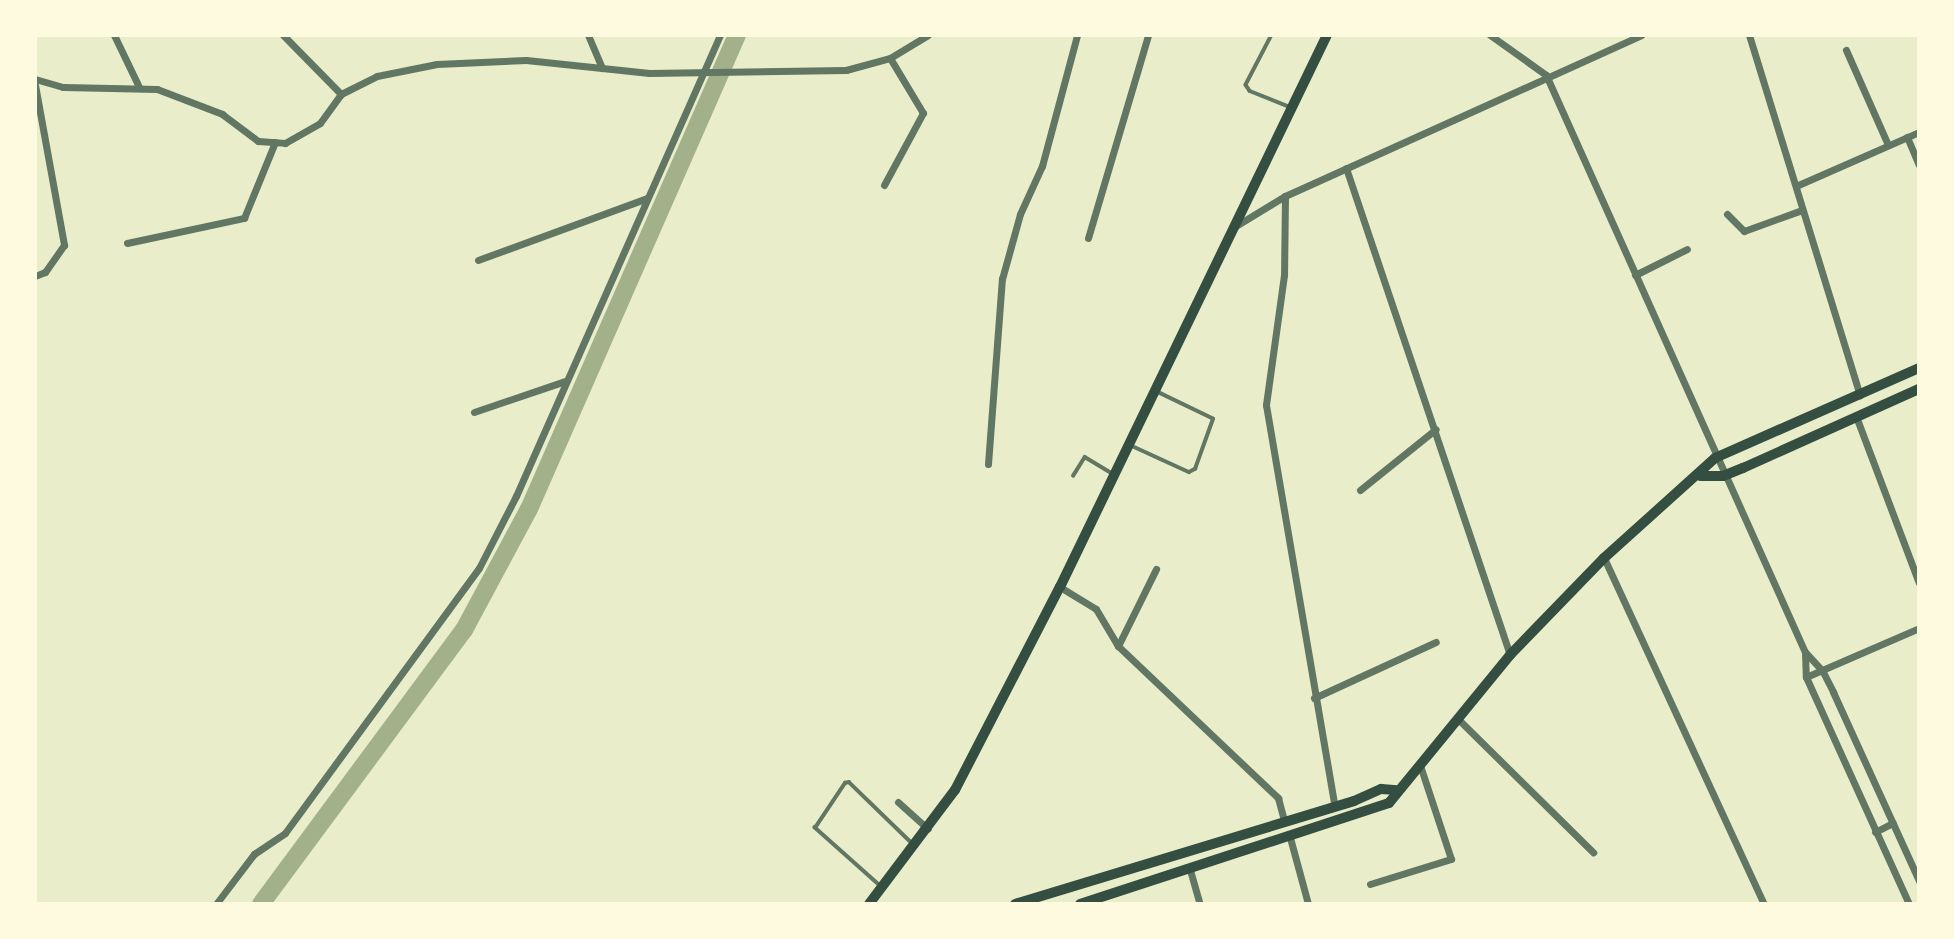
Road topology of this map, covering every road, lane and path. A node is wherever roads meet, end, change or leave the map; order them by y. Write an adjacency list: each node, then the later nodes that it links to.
1 (114, 35): 20 (street)
2 (283, 35): 21 (street)
3 (588, 35): 15 (street)
4 (720, 35): 16 (street)
5 (928, 35): 14 (street)
6 (1077, 35): 52 (street)
7 (1148, 35): 36 (street)
8 (1272, 35): 22 (lane)
9 (1327, 35): 22 (main road)
10 (1490, 35): 17 (street)
11 (1641, 35): 17 (street)
12 (1749, 35): 30 (street)
13 (1846, 50): 26 (street)
14 (890, 58): 16 (street); 29 (street)
15 (602, 68): 16 (street); 21 (street)
16 (706, 70): 32 (street)
17 (1546, 75): 28 (street); 40 (street)
18 (35, 79): 20 (street)
19 (35, 85): 41 (street)
20 (139, 87): 25 (street)
21 (341, 94): 25 (street)
22 (1291, 108): 35 (main road)
23 (1919, 132): 24 (street)
24 (1907, 137): 26 (street); 27 (street)
25 (275, 142): 37 (street)
26 (1888, 145): 30 (street)
27 (1919, 165)
28 (1346, 167): 31 (street); 49 (street)
29 (884, 185)
30 (1796, 186): 33 (street)
31 (1284, 196): 35 (street); 69 (street)
32 (647, 198): 39 (street); 43 (street)
33 (1802, 210): 34 (street); 46 (street)
34 (1727, 214)
35 (1231, 229): 45 (main road)
36 (1088, 238)
37 (127, 243)
38 (1686, 249): 40 (street)
39 (478, 260)
40 (1635, 275): 51 (street)
41 (35, 276)
42 (1919, 368): 46 (main road)
43 (565, 381): 47 (street); 86 (street)
44 (1919, 389): 48 (main road)
45 (1153, 390): 50 (main road); 50 (lane)
46 (1860, 395): 51 (main road)
47 (474, 412)
48 (1857, 419): 56 (main road); 60 (street)
49 (1436, 429): 57 (street); 66 (street)
50 (1128, 444): 53 (main road)
51 (1715, 458): 55 (main road); 56 (street)
52 (988, 464)
53 (1114, 475): 54 (lane); 61 (main road)
54 (1073, 476)
55 (1700, 476): 56 (main road); 58 (main road)
56 (1723, 476): 65 (street)
57 (1360, 490)
58 (1604, 558): 66 (main road); 92 (street)
59 (1156, 569): 64 (street)
60 (1919, 583)
61 (1060, 587): 64 (street); 77 (main road)
62 (1919, 628): 67 (street)
63 (1436, 642): 69 (street)
64 (1118, 646): 75 (street)
65 (1805, 652): 67 (street); 68 (street)
66 (1510, 655): 70 (main road)
67 (1822, 670): 68 (street); 76 (street)
68 (1805, 677): 78 (street)
69 (1314, 698): 74 (street)
70 (1458, 719): 71 (main road); 81 (street)
71 (1420, 765): 72 (main road); 84 (street)
72 (1397, 790): 74 (main road); 79 (main road)
73 (898, 802): 77 (street)
74 (1335, 807): 75 (main road)
75 (1284, 820): 88 (main road)
76 (1893, 823): 78 (street); 83 (street)
77 (928, 829): 80 (main road)
78 (1875, 832): 93 (street)
79 (1289, 834): 82 (main road); 91 (street)
80 (915, 845): 85 (main road); 85 (lane)
81 (1593, 852)
82 (1190, 870): 89 (main road); 90 (street)
83 (1919, 881)
84 (1370, 884)
85 (882, 888): 87 (main road)
86 (216, 904)
87 (869, 904)
88 (1015, 904)
89 (1080, 904)
90 (1200, 904)
91 (1308, 904)
92 (1765, 904)
93 (1909, 904)

